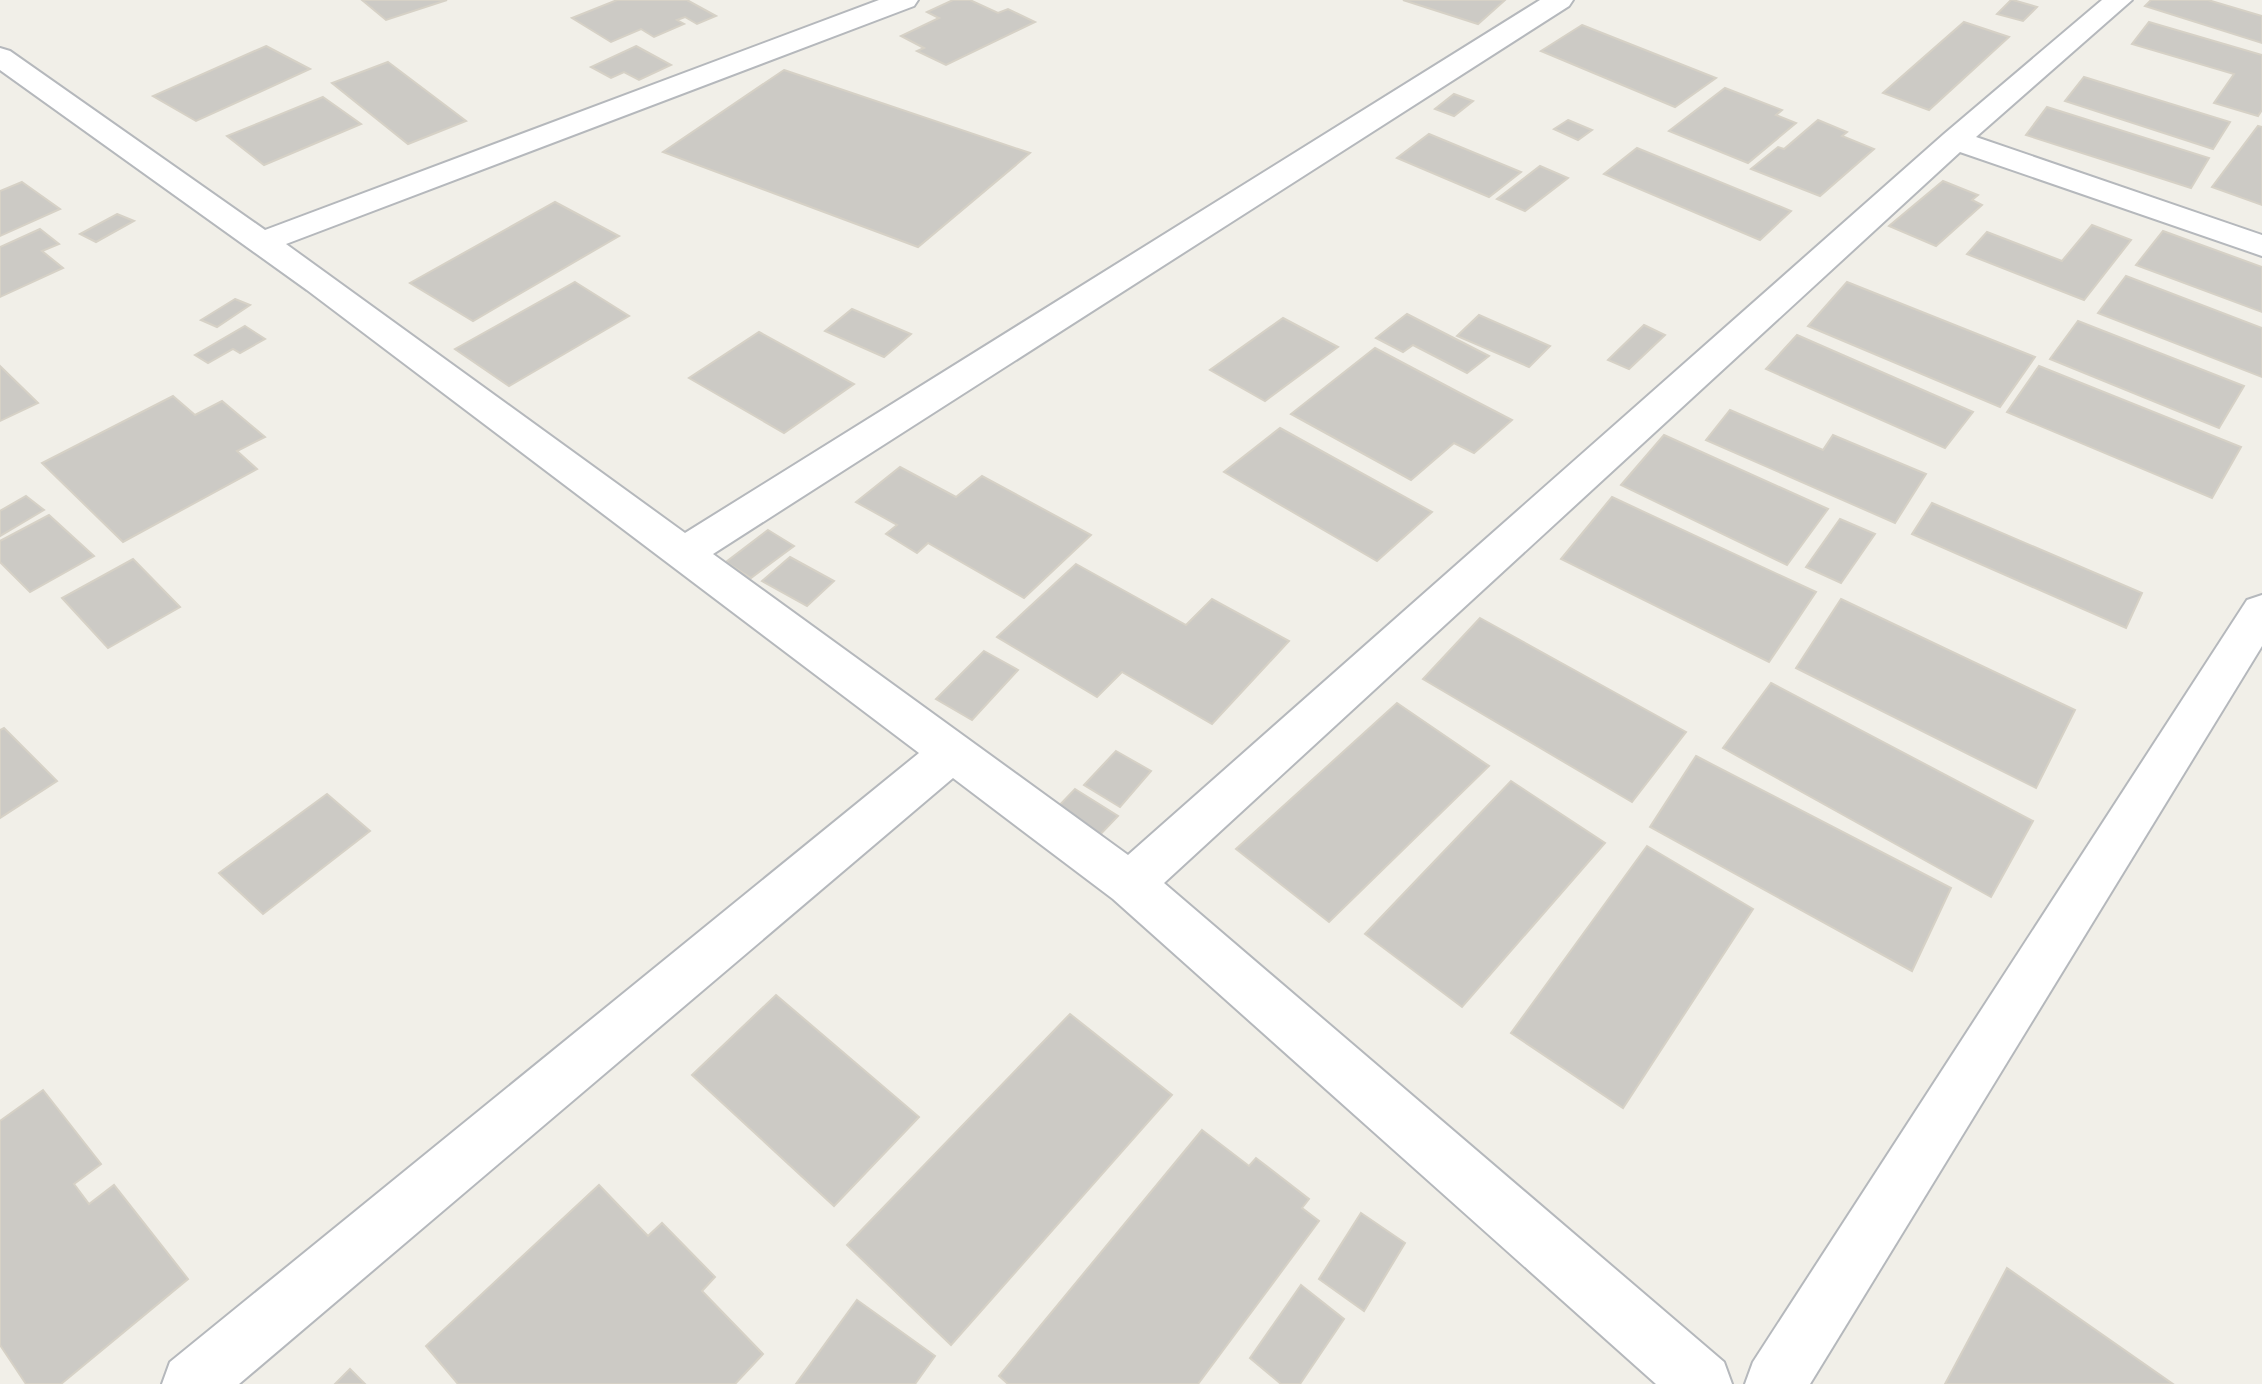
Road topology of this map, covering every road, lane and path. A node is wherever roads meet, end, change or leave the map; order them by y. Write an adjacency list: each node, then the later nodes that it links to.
1 (904, 0): 6 (street)
2 (1558, 0): 8 (street)
3 (2118, 0): 5 (street)
4 (0, 57): 6 (street)
5 (1955, 140): 7 (street); 11 (street)
6 (262, 242): 8 (street)
7 (2262, 246)
8 (684, 553): 10 (street)
9 (2262, 611): 14 (street)
10 (952, 752): 11 (street); 12 (street)
11 (1130, 884): 13 (street)
12 (192, 1384)
13 (1702, 1384)
14 (1775, 1384)

